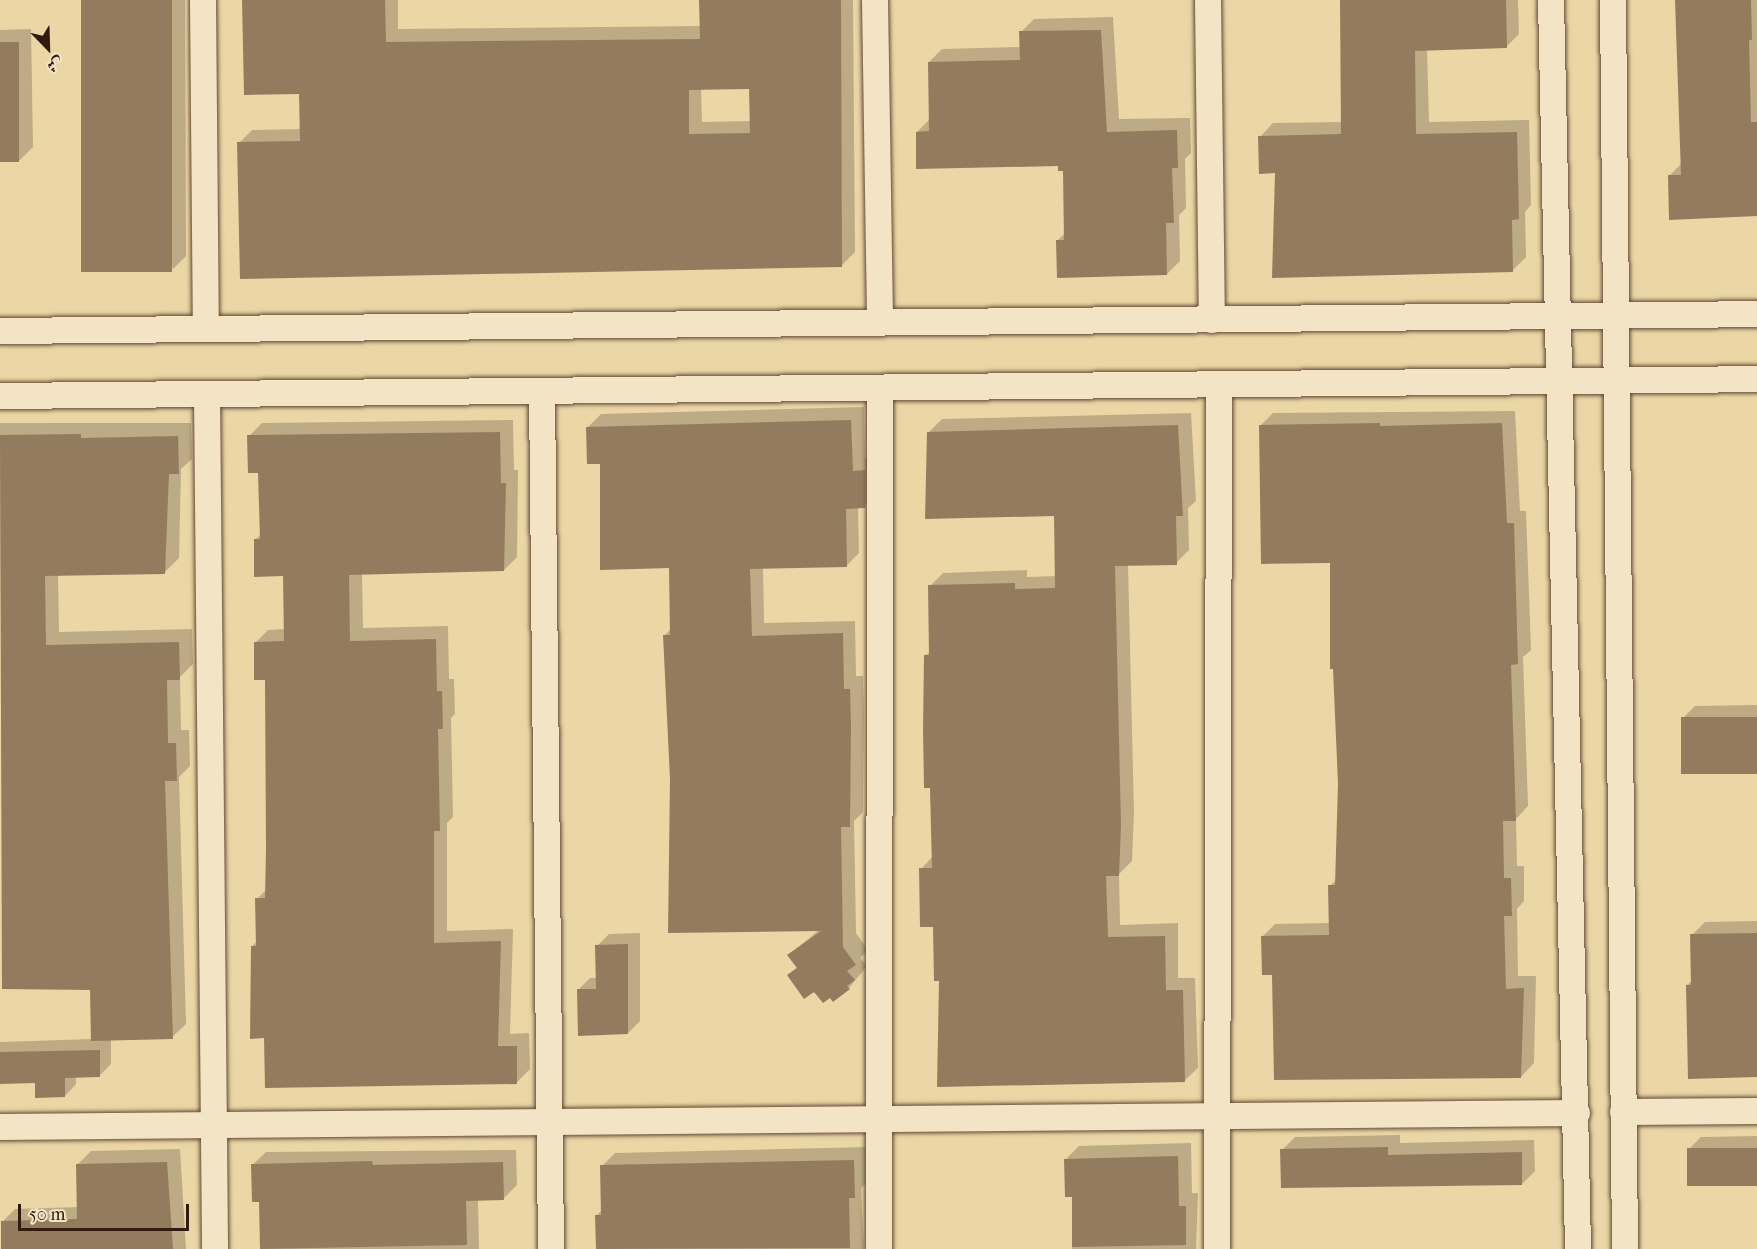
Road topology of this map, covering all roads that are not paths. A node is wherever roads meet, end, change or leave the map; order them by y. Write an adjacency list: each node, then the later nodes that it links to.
1 (203, 0): 11 (street)
2 (875, 0): 10 (street)
3 (1208, 0): 9 (street)
4 (1551, 0): 7 (street)
5 (1613, 0): 8 (street)
6 (1757, 314): 8 (street)
7 (1556, 316): 8 (street); 9 (street); 14 (street)
8 (1616, 316): 15 (street)
9 (1212, 320): 10 (street)
10 (880, 323): 11 (street)
11 (206, 329): 12 (street)
12 (0, 331)
13 (1757, 380): 15 (street)
14 (1559, 381): 15 (street); 16 (street); 23 (street)
15 (1616, 381): 22 (street)
16 (1219, 384): 17 (street); 24 (street)
17 (880, 388): 18 (street); 25 (street)
18 (542, 391): 19 (street); 26 (street)
19 (207, 394): 20 (street); 27 (street)
20 (0, 396)
21 (1757, 1111): 22 (street)
22 (1623, 1112): 34 (street)
23 (1577, 1113): 24 (street); 33 (street)
24 (1215, 1118): 25 (street); 32 (street)
25 (877, 1121): 26 (street); 31 (street)
26 (550, 1122): 27 (street); 30 (street)
27 (214, 1123): 28 (street); 29 (street)
28 (0, 1127)
29 (215, 1249)
30 (551, 1249)
31 (879, 1249)
32 (1217, 1249)
33 (1578, 1249)
34 (1625, 1249)

